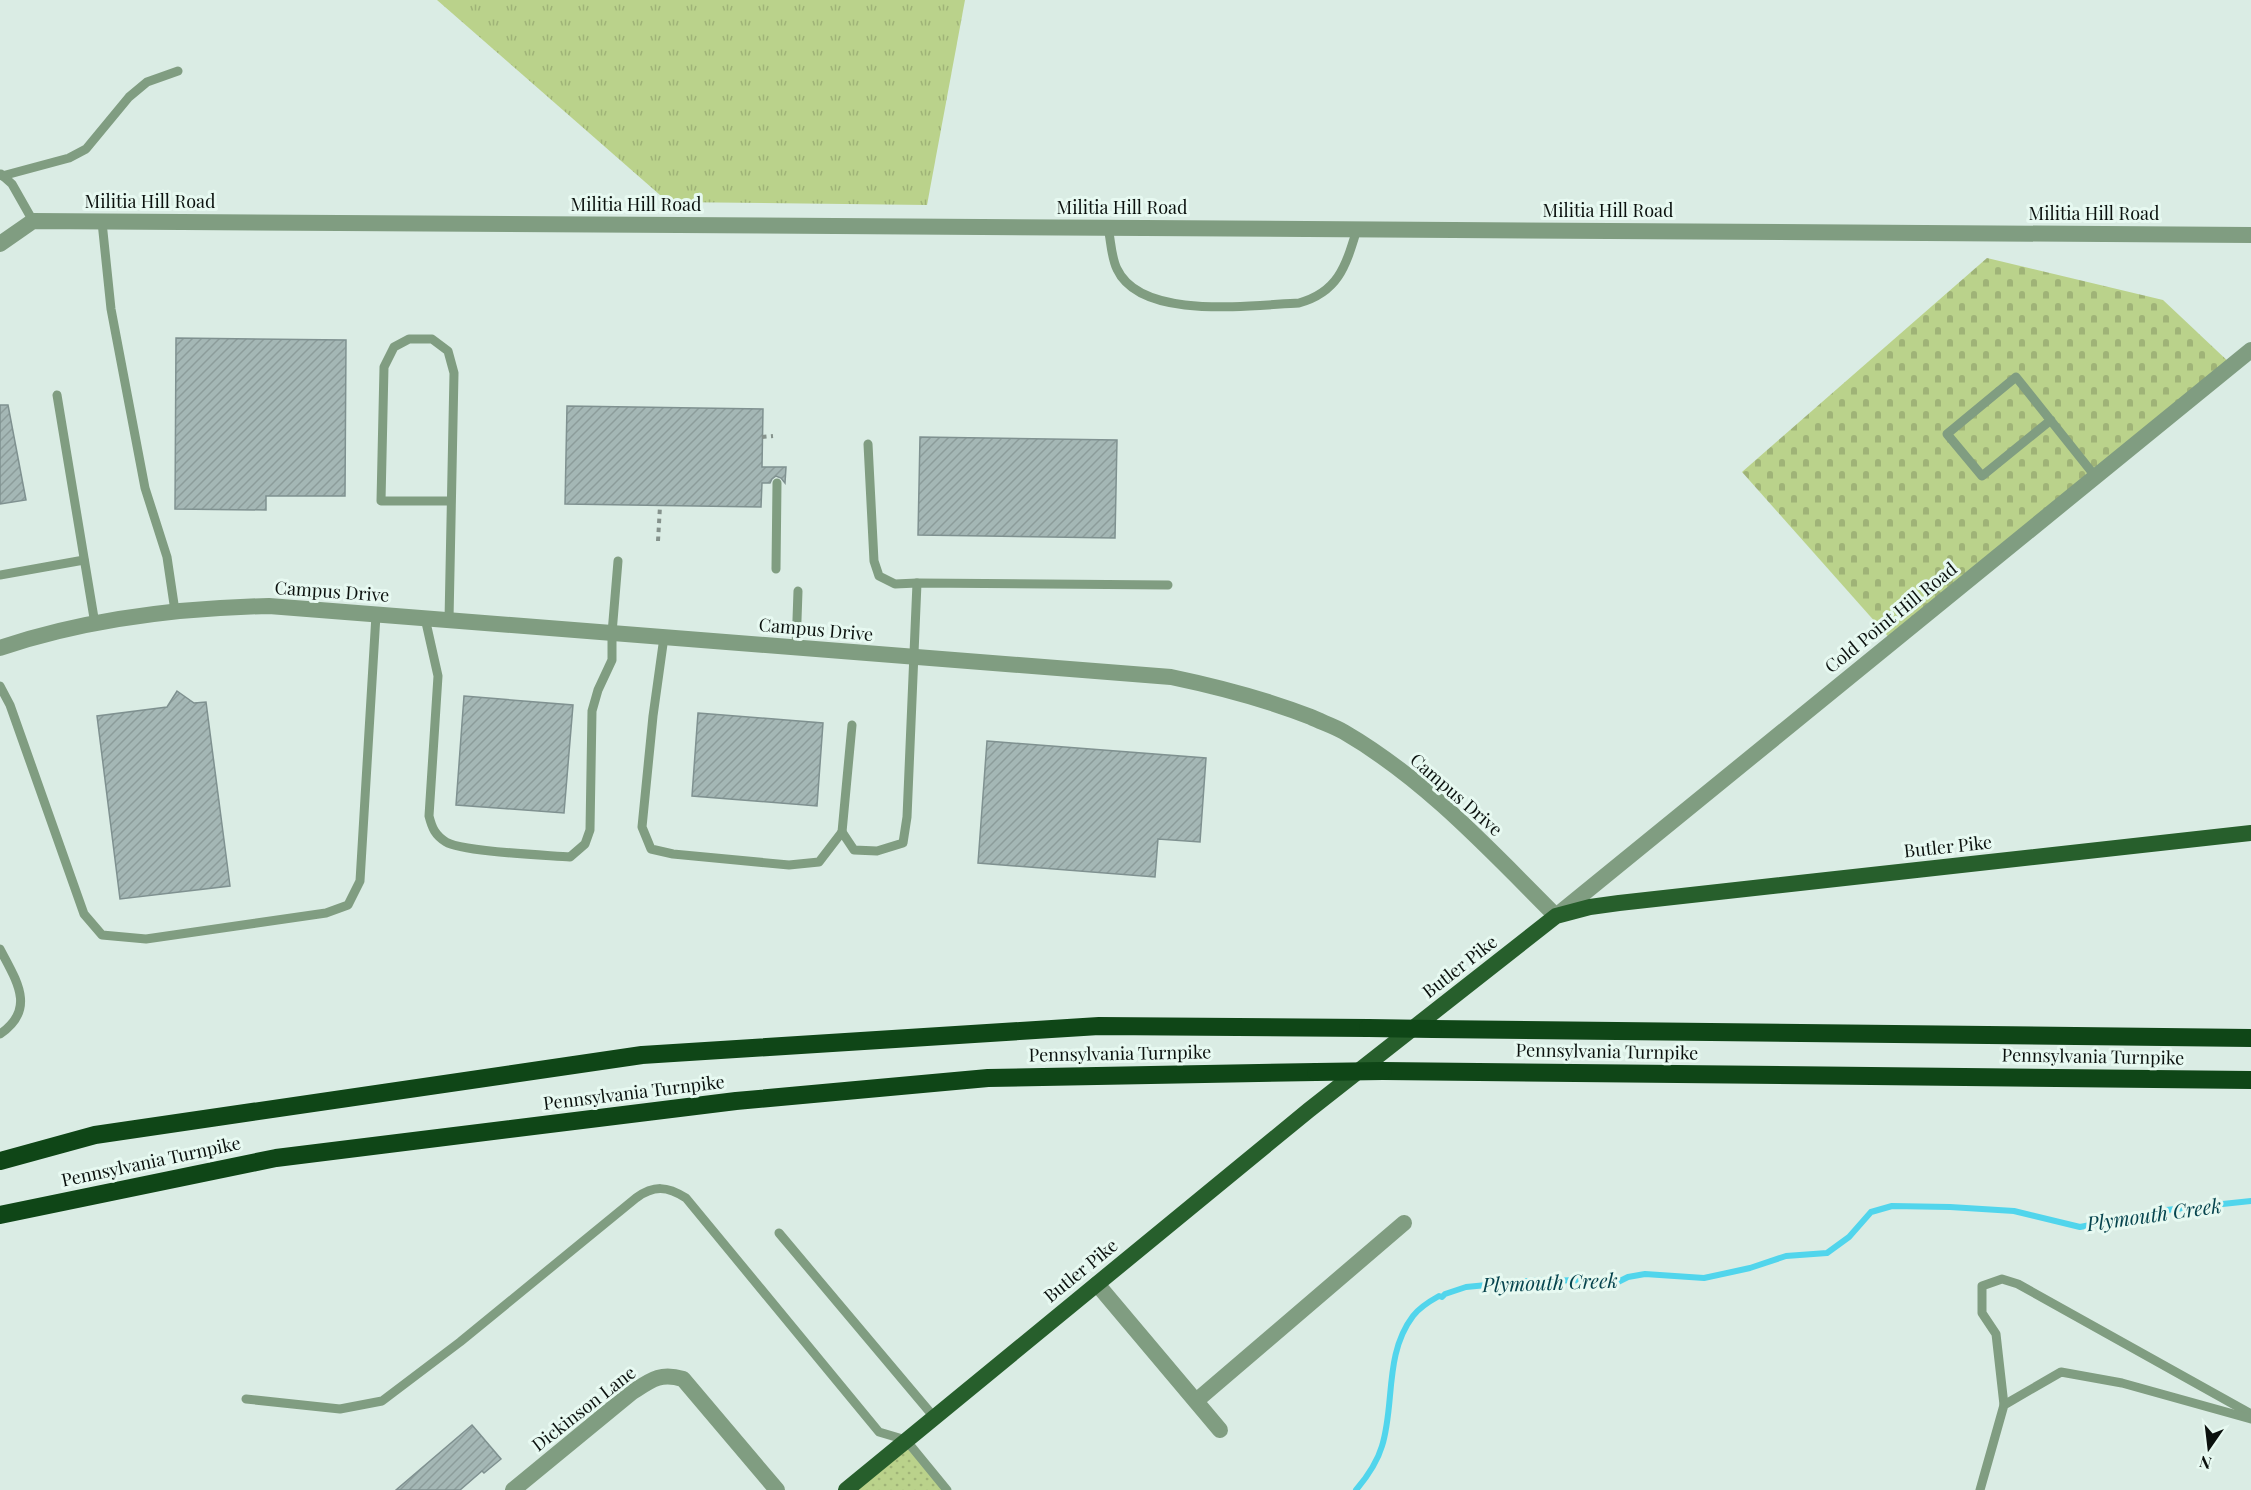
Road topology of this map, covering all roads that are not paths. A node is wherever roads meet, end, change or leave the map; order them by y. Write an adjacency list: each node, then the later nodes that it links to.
1 (178, 71): 2 (lane)
2 (1, 175): 3 (lane)
3 (33, 221): 4 (street, Militia Hill Road); 8 (street)
4 (102, 222): 5 (street, Militia Hill Road); 23 (lane)
5 (1108, 228): 6 (street, Militia Hill Road); 6 (lane)
6 (1357, 229): 7 (street, Militia Hill Road)
7 (2251, 235)
8 (0, 244)
9 (2251, 350): 13 (street, Cold Point Hill Road)
10 (57, 395): 16 (lane)
11 (2051, 420): 11 (lane); 13 (lane)
12 (868, 444): 20 (lane)
13 (2095, 476): 37 (street, Cold Point Hill Road)
14 (777, 483): 18 (lane)
15 (451, 501): 15 (lane); 26 (lane)
16 (84, 560): 19 (lane); 27 (lane)
17 (618, 561): 28 (lane)
18 (776, 569)
19 (0, 575)
20 (916, 583): 21 (lane); 32 (lane)
21 (1168, 585)
22 (798, 591): 31 (lane)
23 (174, 611): 24 (street, Campus Drive); 27 (street, Campus Drive)
24 (376, 615): 25 (street, Campus Drive); 33 (lane)
25 (425, 618): 26 (street, Campus Drive); 28 (lane)
26 (449, 620): 28 (street, Campus Drive)
27 (95, 624): 30 (street, Campus Drive)
28 (612, 633): 29 (street, Campus Drive)
29 (664, 637): 31 (street, Campus Drive); 35 (lane)
30 (0, 648)
31 (796, 648): 32 (street, Campus Drive)
32 (912, 657): 35 (lane); 37 (street, Campus Drive)
33 (0, 686)
34 (852, 725): 35 (lane)
35 (842, 832)
36 (2251, 833): 37 (main road, Butler Pike)
37 (1556, 916): 46 (main road, Butler Pike)
38 (0, 949): 39 (lane)
39 (0, 1034)
40 (2251, 1038): 42 (highway, Pennsylvania Turnpike, bridge)
41 (2251, 1080): 43 (highway, Pennsylvania Turnpike, bridge)
42 (0, 1161)
43 (0, 1215)
44 (1404, 1223): 48 (street)
45 (779, 1233): 50 (lane)
46 (1097, 1284): 48 (street); 50 (main road, Butler Pike)
47 (246, 1400): 53 (lane)
48 (1196, 1401): 52 (street)
49 (2004, 1405): 51 (lane); 51 (lane); 58 (lane)
50 (934, 1417): 53 (main road, Butler Pike)
51 (2251, 1417)
52 (1220, 1430)
53 (906, 1440): 56 (main road, Butler Pike); 57 (lane)
54 (513, 1490): 55 (street, Dickinson Lane)
55 (777, 1490)
56 (846, 1490)
57 (947, 1490)
58 (1980, 1490)

